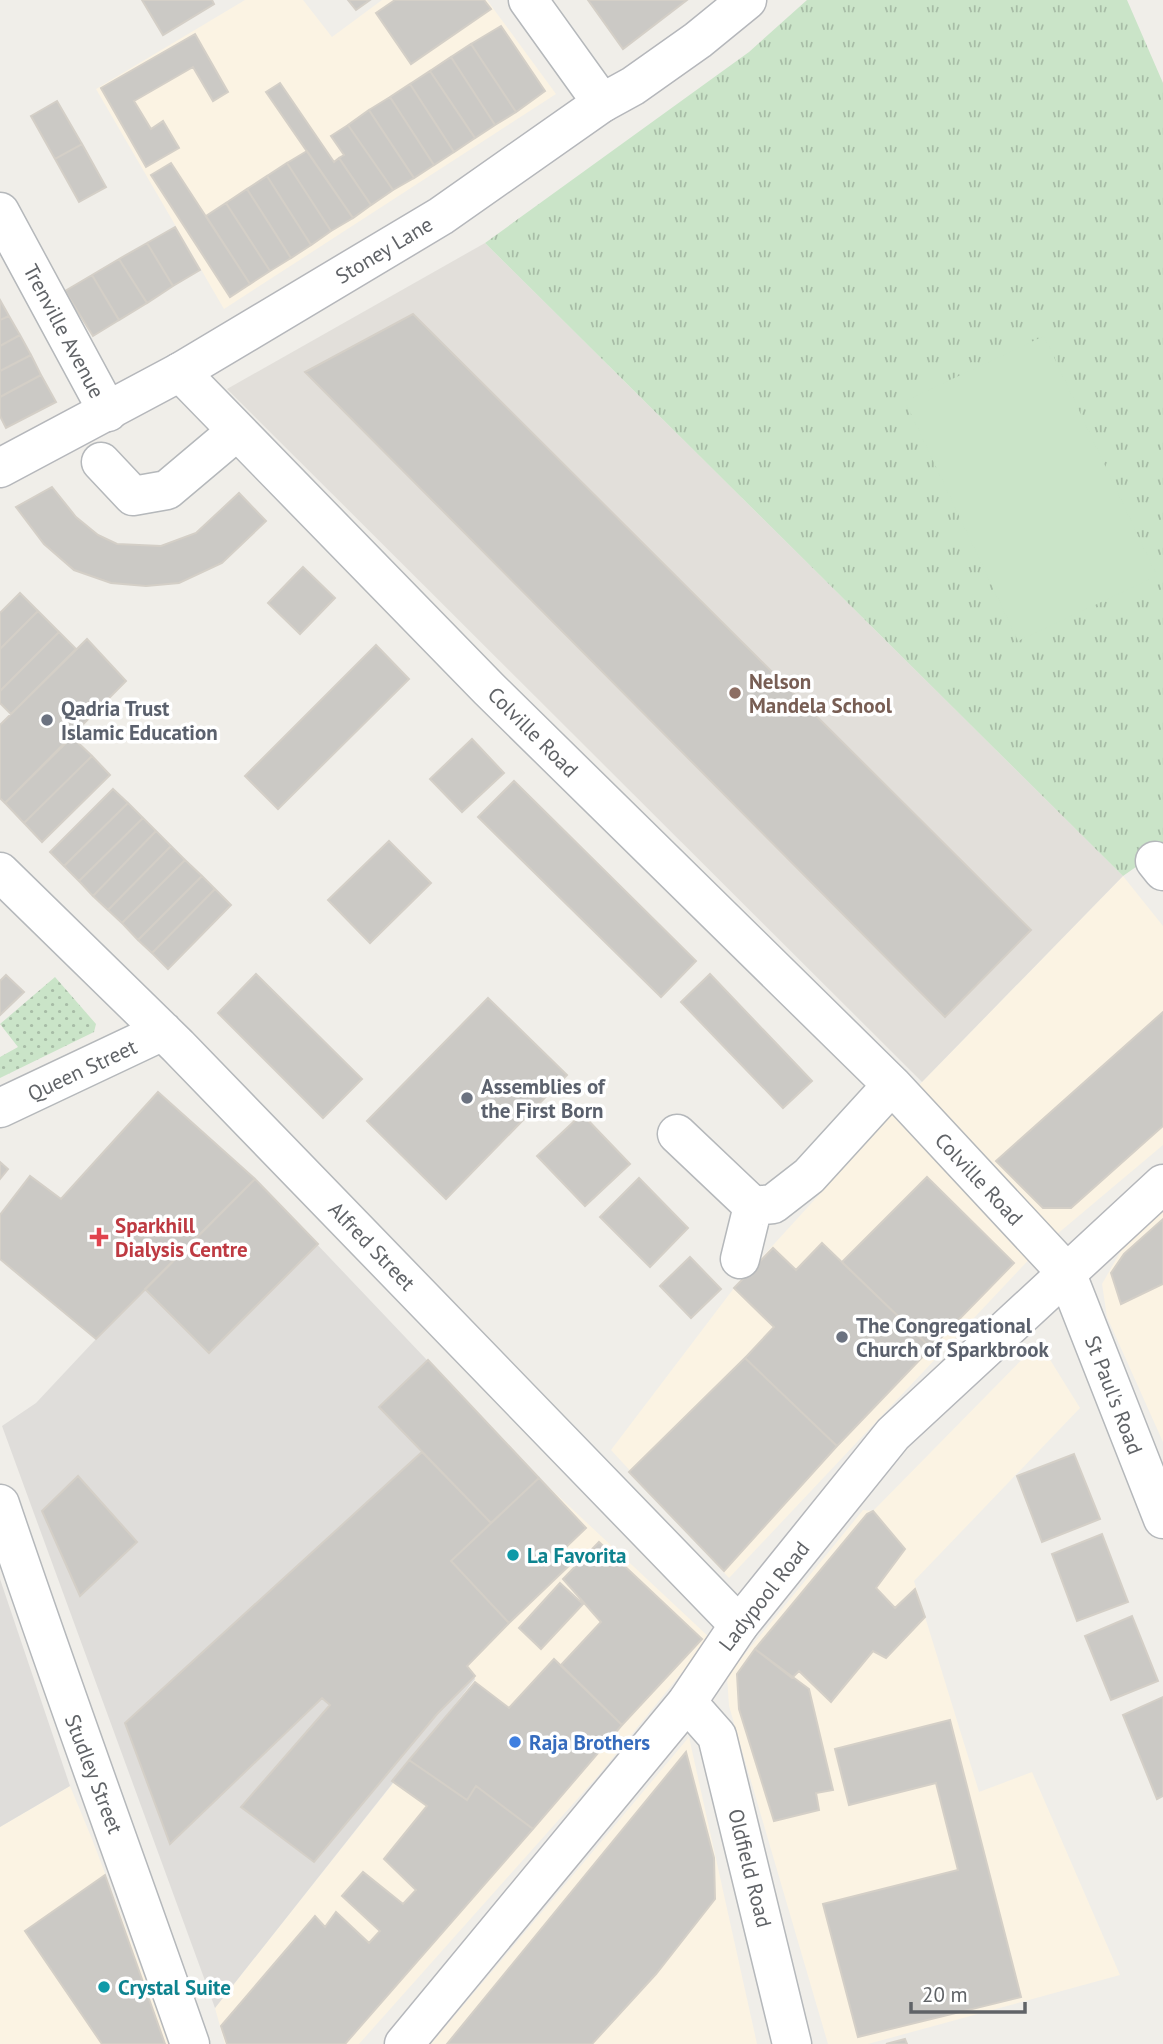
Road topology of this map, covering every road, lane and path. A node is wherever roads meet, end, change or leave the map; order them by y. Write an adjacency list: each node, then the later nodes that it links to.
1 (528, 0): 3 (street)
2 (747, 0): 3 (street, Stoney Lane)
3 (602, 103): 5 (street, Stoney Lane)
4 (0, 212): 6 (street, Trenville Avenue)
5 (180, 372): 6 (street, Stoney Lane); 7 (street, Colville Road)
6 (108, 412): 9 (street, Stoney Lane)
7 (237, 431): 8 (street); 12 (street, Colville Road)
8 (101, 462)
9 (0, 468)
10 (0, 872): 11 (street, Alfred Street)
11 (163, 1031): 13 (street, Queen Street); 21 (street, Alfred Street)
12 (892, 1085): 16 (street); 18 (street, Colville Road)
13 (0, 1108)
14 (677, 1134): 16 (street)
15 (1163, 1184): 18 (street, Ladypool Road)
16 (753, 1206): 17 (street)
17 (740, 1259)
18 (1066, 1272): 20 (street, St Paul's Road); 21 (street, Ladypool Road)
19 (0, 1504): 23 (street, Studley Street)
20 (1163, 1519)
21 (738, 1625): 22 (street, Ladypool Road)
22 (687, 1702): 24 (street, Ladypool Road); 25 (street, Oldfield Road)
23 (190, 2044)
24 (404, 2044)
25 (792, 2044)

